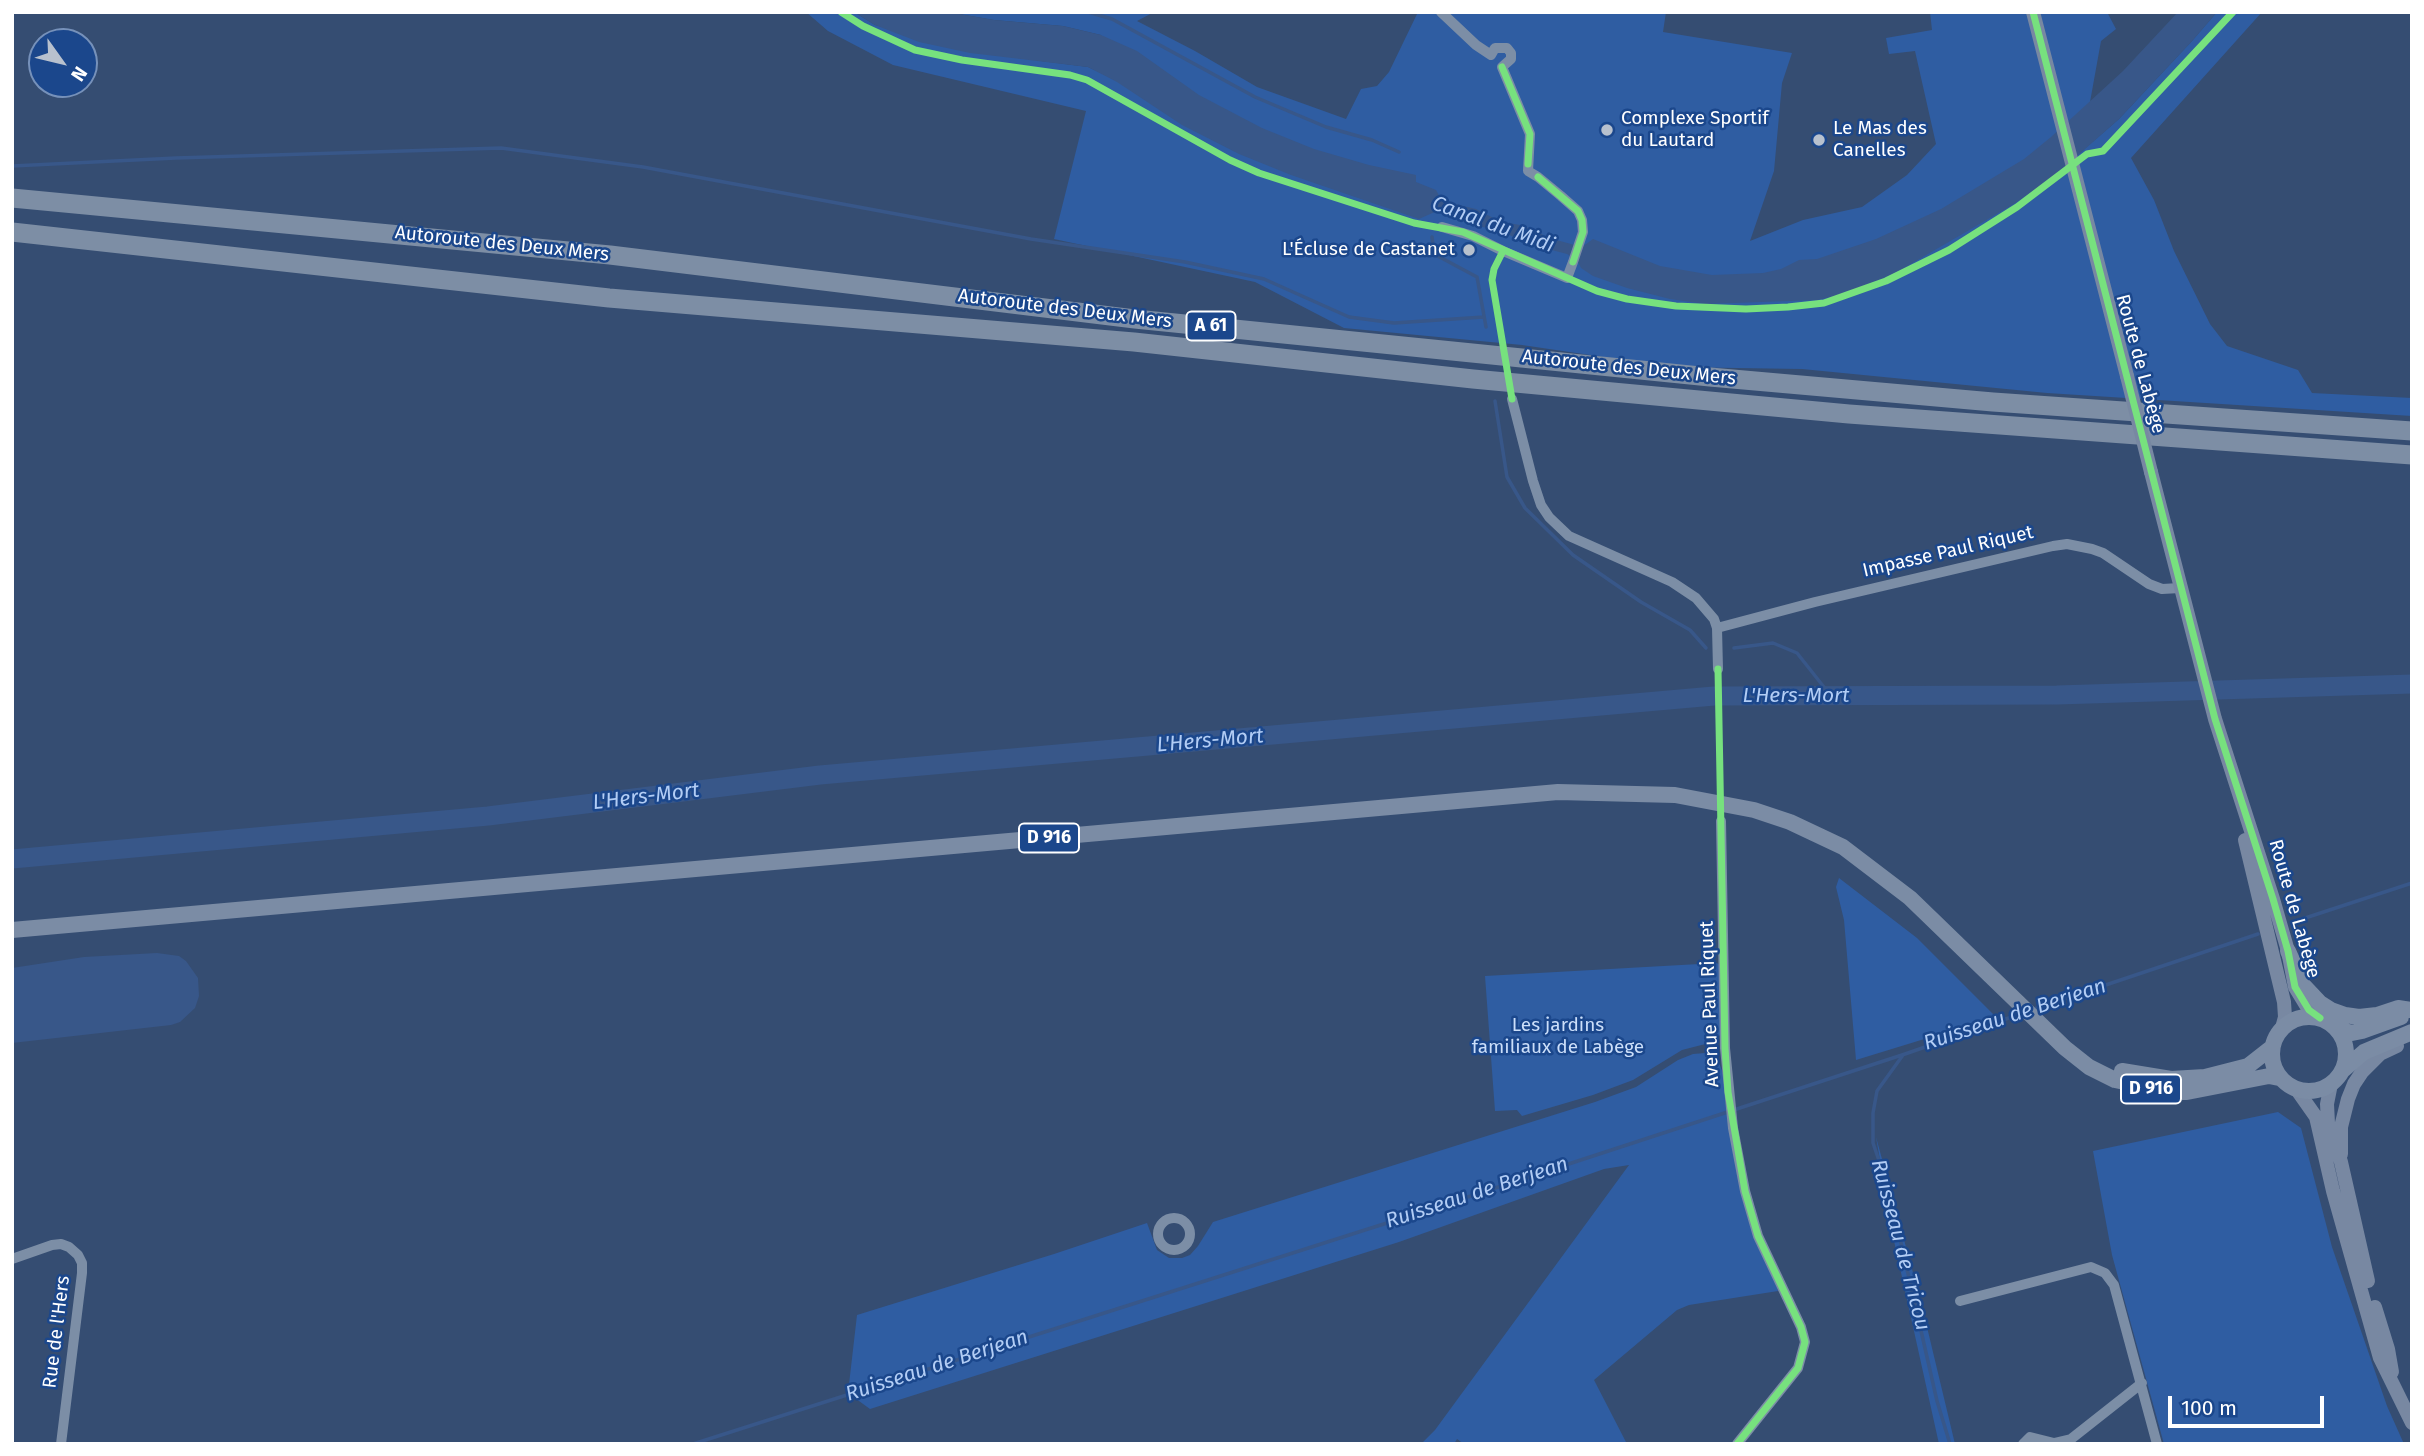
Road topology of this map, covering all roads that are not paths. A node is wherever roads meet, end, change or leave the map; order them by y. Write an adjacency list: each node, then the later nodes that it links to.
1 (1441, 12): 3 (street)
2 (2033, 12): 11 (street, Route de Labège, bridge)
3 (1491, 55): 4 (street); 4 (street)
4 (1502, 67): 6 (street)
5 (12, 198): 9 (highway, Autoroute des Deux Mers / A 61)
6 (1442, 227)
7 (12, 232): 10 (highway, Autoroute des Deux Mers / A 61)
8 (1512, 399): 12 (street)
9 (2412, 431)
10 (2412, 455)
11 (2180, 588): 12 (street, Impasse Paul Riquet); 14 (street, Route de Labège)
12 (1717, 628): 13 (street)
13 (1718, 669)
14 (2216, 721): 17 (street, Route de Labège); 21 (street, Route de Labège)
15 (1721, 821): 36 (street, Avenue Paul Riquet)
16 (12, 930): 20 (main road, D 916)
17 (2288, 951): 18 (main road); 19 (street, Route de Labège)
18 (2411, 1010): 22 (main road)
19 (2320, 1018): 21 (main road); 22 (main road)
20 (2041, 1026): 25 (main road, D 916); 27 (main road, D 916)
21 (2282, 1028): 25 (main road)
22 (2337, 1029): 26 (main road)
23 (2412, 1032): 26 (main road)
24 (2412, 1039): 29 (street)
25 (2272, 1048): 27 (main road)
26 (2337, 1077): 28 (main road); 29 (street)
27 (2280, 1078): 28 (main road)
28 (2297, 1090): 33 (street)
29 (2341, 1162): 33 (street)
30 (12, 1259): 35 (street, Rue de l'Hers)
31 (1960, 1301): 32 (street)
32 (2142, 1383): 37 (street); 38 (street)
33 (2394, 1387): 34 (street)
34 (2412, 1423)
35 (61, 1444)
36 (1737, 1444)
37 (2023, 1444)
38 (2157, 1444)

